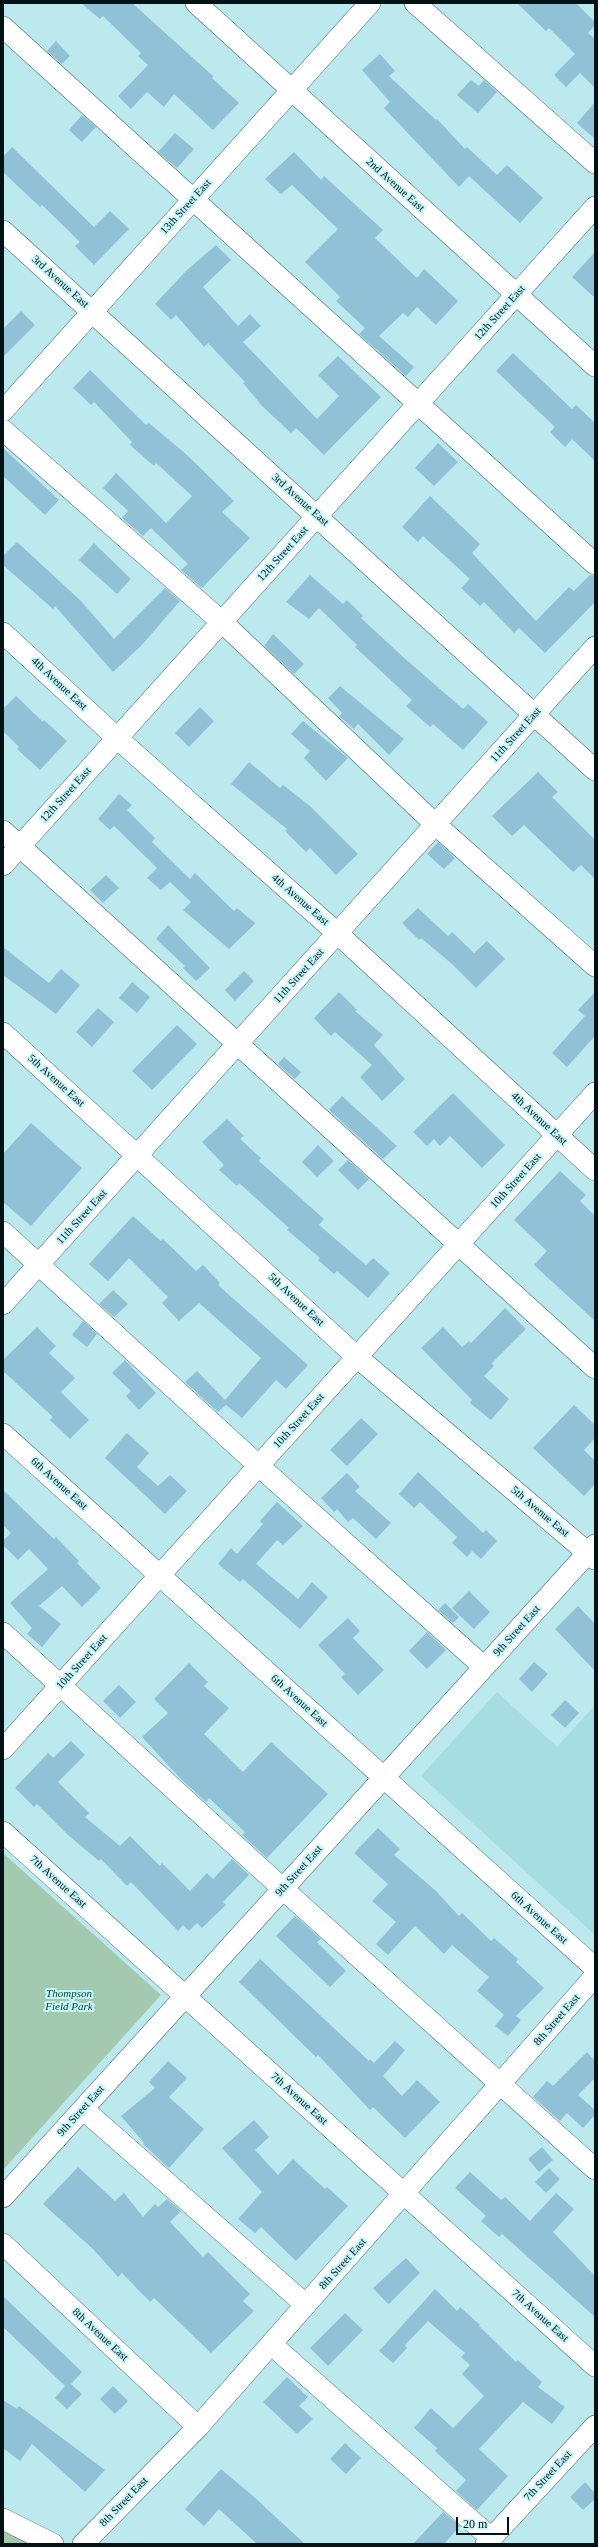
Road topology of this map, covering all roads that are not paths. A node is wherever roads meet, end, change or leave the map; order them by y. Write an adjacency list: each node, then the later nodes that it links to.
1 (196, 3): 5 (street, 2nd Avenue East)
2 (370, 3): 5 (street, 13th Street East)
3 (415, 3): 6 (street)
4 (3, 27): 7 (street)
5 (292, 90): 7 (street, 13th Street East); 10 (street, 2nd Avenue East)
6 (595, 163)
7 (193, 200): 11 (street, 13th Street East); 13 (street)
8 (595, 207): 10 (street, 12th Street East)
9 (3, 231): 11 (street, 3rd Avenue East)
10 (516, 295): 12 (street, 2nd Avenue East); 13 (street, 12th Street East)
11 (92, 312): 14 (street, 13th Street East); 16 (street, 3rd Avenue East)
12 (595, 366)
13 (419, 403): 16 (street, 12th Street East); 17 (street)
14 (3, 411)
15 (3, 430): 18 (street)
16 (317, 516): 18 (street, 12th Street East); 21 (street, 3rd Avenue East)
17 (595, 564)
18 (222, 622): 22 (street, 12th Street East); 24 (street)
19 (3, 633): 22 (street, 4th Avenue East)
20 (595, 648): 21 (street, 11th Street East)
21 (534, 715): 23 (street, 3rd Avenue East); 24 (street, 11th Street East)
22 (117, 738): 26 (street, 12th Street East); 28 (street, 4th Avenue East)
23 (595, 770)
24 (436, 824): 28 (street, 11th Street East); 29 (street)
25 (3, 831): 26 (street)
26 (20, 846): 27 (street, 12th Street East); 31 (street)
27 (3, 864)
28 (337, 933): 31 (street, 11th Street East); 33 (street, 4th Avenue East)
29 (595, 966)
30 (3, 1033): 34 (street, 5th Avenue East)
31 (237, 1045): 34 (street, 11th Street East); 37 (street)
32 (595, 1093): 33 (street, 10th Street East)
33 (557, 1136): 35 (street, 4th Avenue East); 37 (street, 10th Street East)
34 (138, 1154): 38 (street, 11th Street East); 40 (street, 5th Avenue East)
35 (595, 1170)
36 (3, 1232): 38 (street)
37 (459, 1244): 40 (street, 10th Street East); 41 (street)
38 (39, 1264): 39 (street, 11th Street East); 43 (street)
39 (3, 1304)
40 (357, 1357): 43 (street, 10th Street East); 44 (street, 5th Avenue East)
41 (595, 1368)
42 (3, 1434): 45 (street, 6th Avenue East)
43 (258, 1466): 45 (street, 10th Street East); 47 (street)
44 (593, 1552): 47 (street, 9th Street East)
45 (160, 1575): 48 (street, 10th Street East); 50 (street, 6th Avenue East)
46 (3, 1633): 48 (street)
47 (484, 1667): 50 (street, 9th Street East)
48 (60, 1685): 49 (street, 10th Street East); 52 (street)
49 (3, 1749)
50 (383, 1778): 52 (street, 9th Street East); 53 (street, 6th Avenue East)
51 (3, 1832): 55 (street, 7th Avenue East)
52 (282, 1889): 55 (street, 9th Street East); 56 (street)
53 (595, 1968)
54 (595, 1976): 56 (street, 8th Street East)
55 (185, 1996): 57 (street, 9th Street East); 59 (street, 7th Avenue East)
56 (501, 2086): 58 (street); 59 (street, 8th Street East)
57 (83, 2109): 60 (street, 9th Street East); 62 (street)
58 (595, 2169)
59 (405, 2194): 62 (street, 8th Street East); 64 (street, 7th Avenue East)
60 (3, 2197)
61 (3, 2244): 66 (street, 8th Avenue East)
62 (306, 2305): 63 (street, 8th Street East)
63 (271, 2344): 66 (street, 8th Street East); 68 (street)
64 (595, 2366)
65 (595, 2426): 68 (street, 7th Street East)
66 (198, 2427): 70 (street, 8th Street East)
67 (3, 2519): 69 (street)
68 (488, 2541)
69 (53, 2544)
70 (83, 2544)

